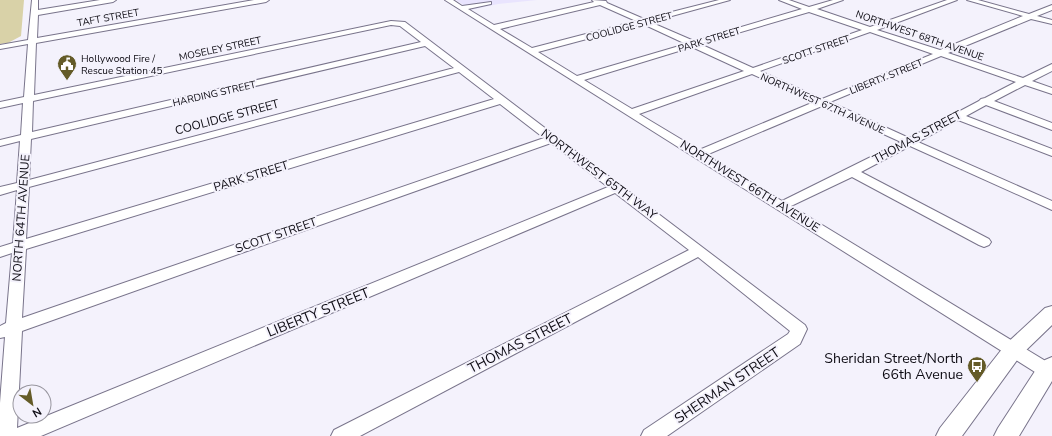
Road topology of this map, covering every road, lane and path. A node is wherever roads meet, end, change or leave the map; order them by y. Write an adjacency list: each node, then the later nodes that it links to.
1 (35, 0): 16 (street, NORTH 64TH AVENUE)
2 (113, 0): 16 (street)
3 (266, 0): 23 (street, TAFT STREET)
4 (448, 0): 14 (street, NORTHWEST 66TH AVENUE)
5 (612, 0): 11 (street)
6 (727, 0): 18 (street, COOLIDGE STREET)
7 (782, 0): 15 (street, NORTHWEST 68TH AVENUE)
8 (840, 0): 15 (street, PARK STREET)
9 (954, 0): 22 (street, SCOTT STREET)
10 (970, 0): 17 (street)
11 (598, 1): 18 (street, NORTHWEST 67TH AVENUE); 21 (street)
12 (489, 3): 14 (street)
13 (1052, 7): 17 (street, LIBERTY STREET)
14 (462, 8): 21 (street, NORTHWEST 66TH AVENUE)
15 (809, 9): 22 (street, NORTHWEST 68TH AVENUE); 25 (street, PARK STREET)
16 (35, 12): 23 (street, NORTH 64TH AVENUE)
17 (1029, 16): 19 (street); 28 (street, LIBERTY STREET)
18 (643, 22): 25 (street, NORTHWEST 67TH AVENUE); 27 (street, COOLIDGE STREET)
19 (1052, 22)
20 (397, 23): 24 (street, NORTHWEST 65TH WAY); 35 (street, MOSELEY STREET)
21 (493, 28): 27 (street, NORTHWEST 66TH AVENUE)
22 (870, 30): 28 (street, NORTHWEST 68TH AVENUE); 31 (street, SCOTT STREET)
23 (32, 41): 26 (street, TAFT STREET); 35 (street, NORTH 64TH AVENUE)
24 (427, 43): 30 (street, NORTHWEST 65TH WAY); 43 (street, HARDING STREET)
25 (692, 44): 31 (street, NORTHWEST 67TH AVENUE); 32 (street, PARK STREET)
26 (0, 47)
27 (531, 51): 32 (street, NORTHWEST 66TH AVENUE)
28 (941, 53): 33 (street, NORTHWEST 68TH AVENUE); 37 (street, LIBERTY STREET)
29 (1052, 67): 33 (street, THOMAS STREET)
30 (461, 69): 36 (street, NORTHWEST 65TH WAY); 50 (street, COOLIDGE STREET)
31 (752, 71): 37 (street, NORTHWEST 67TH AVENUE); 40 (street, SCOTT STREET)
32 (577, 79): 40 (street, NORTHWEST 66TH AVENUE)
33 (1024, 82): 34 (street, NORTHWEST 68TH AVENUE); 38 (street, THOMAS STREET)
34 (1052, 91)
35 (29, 99): 39 (street, MOSELEY STREET); 43 (street, NORTH 64TH AVENUE)
36 (502, 100): 44 (street, NORTHWEST 65TH WAY); 56 (street, PARK STREET)
37 (822, 102): 45 (street, NORTHWEST 67TH AVENUE); 48 (street, LIBERTY STREET)
38 (984, 102): 41 (street, THOMAS STREET); 42 (street)
39 (0, 106)
40 (632, 113): 48 (street, NORTHWEST 66TH AVENUE)
41 (957, 116): 45 (street, THOMAS STREET); 47 (street)
42 (1052, 127)
43 (27, 137): 46 (street, HARDING STREET); 50 (street, NORTH 64TH AVENUE)
44 (552, 138): 51 (street, NORTHWEST 65TH WAY); 60 (street, SCOTT STREET)
45 (909, 141): 49 (street, THOMAS STREET); 54 (street, NORTHWEST 67TH AVENUE)
46 (0, 143)
47 (1052, 153)
48 (698, 154): 53 (street, NORTHWEST 66TH AVENUE)
49 (852, 172): 53 (street, THOMAS STREET); 55 (street)
50 (24, 185): 52 (street, COOLIDGE STREET); 56 (street, NORTH 64TH AVENUE)
51 (618, 188): 57 (street, NORTHWEST 65TH WAY); 66 (street, LIBERTY STREET)
52 (0, 191)
53 (782, 206): 63 (street, NORTHWEST 66TH AVENUE)
54 (1052, 206)
55 (984, 242)
56 (20, 246): 58 (street, PARK STREET); 60 (street, NORTH 64TH AVENUE)
57 (699, 251): 61 (street, NORTHWEST 65TH WAY); 67 (street, THOMAS STREET)
58 (0, 252)
59 (1052, 313): 63 (main road)
60 (14, 328): 62 (street, SCOTT STREET); 65 (street, NORTH 64TH AVENUE)
61 (799, 330): 68 (street, SHERMAN STREET)
62 (0, 332)
63 (1013, 350): 64 (street, NORTHWEST 66TH AVENUE); 69 (main road)
64 (1050, 370): 70 (main road)
65 (7, 436)
66 (19, 436)
67 (341, 436)
68 (651, 436)
69 (948, 436)
70 (1006, 436)

